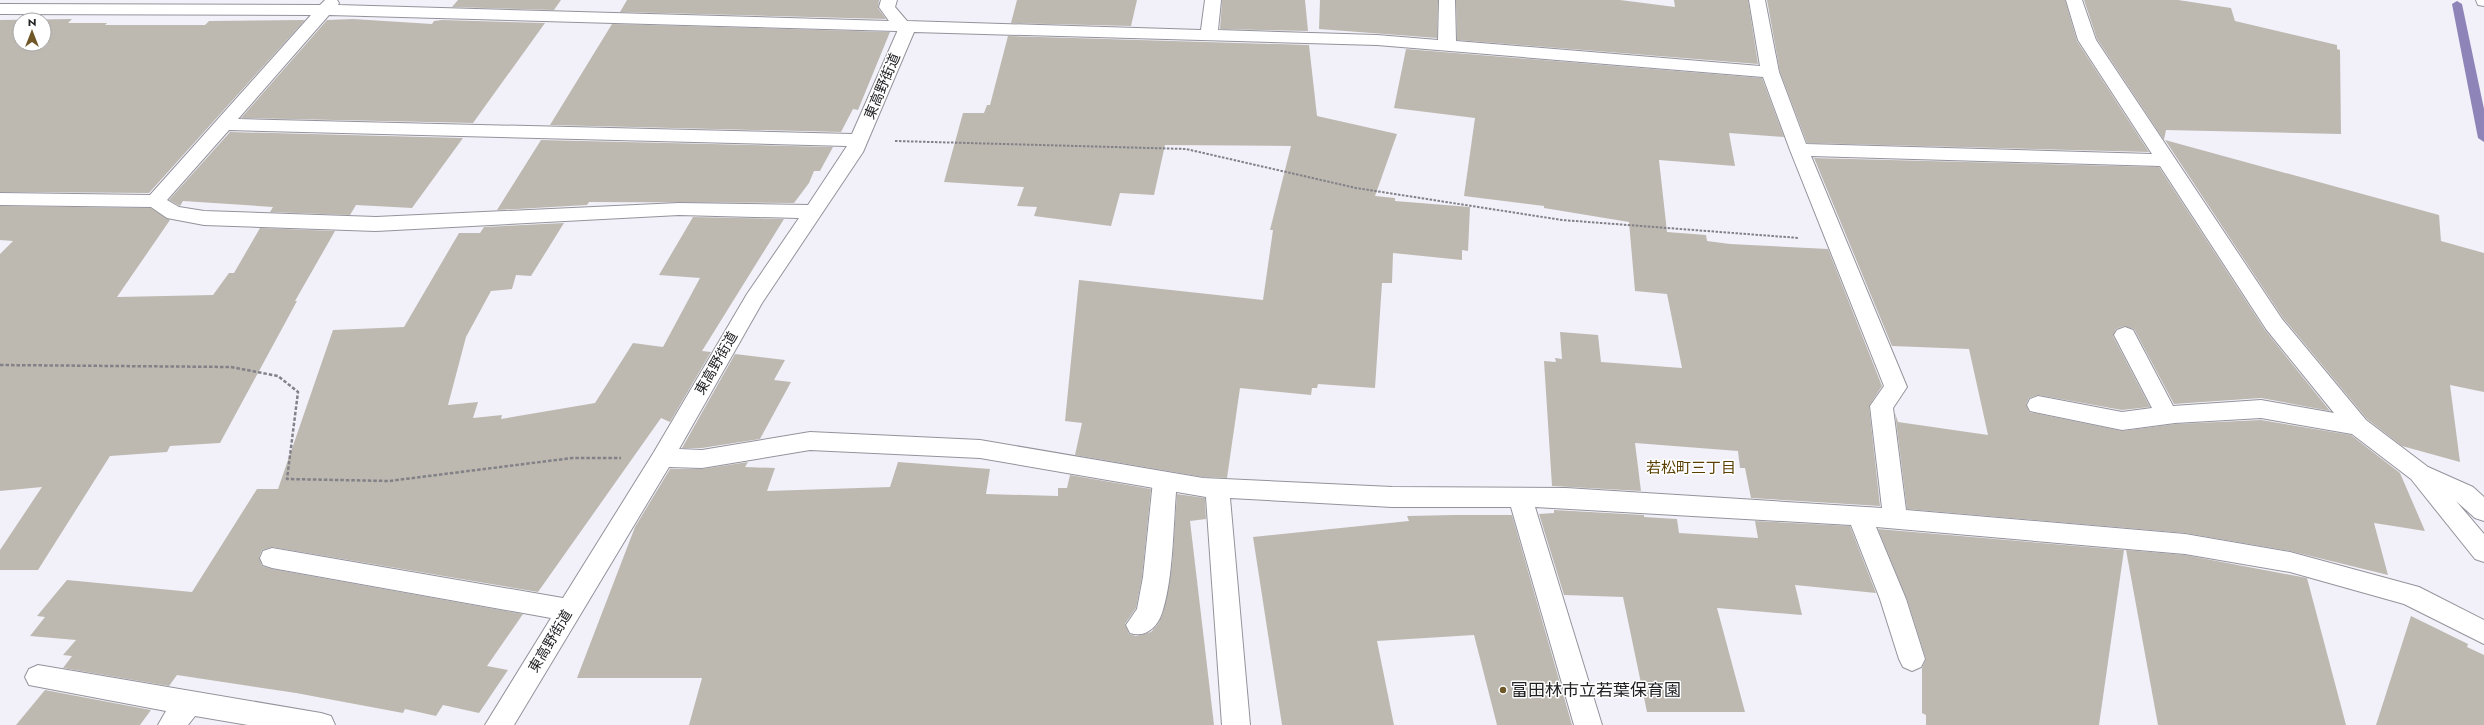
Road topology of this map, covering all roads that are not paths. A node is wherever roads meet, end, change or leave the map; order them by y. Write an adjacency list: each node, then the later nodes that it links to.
1 (579, 0): 9 (street)
2 (889, 0): 10 (street)
3 (1213, 0): 11 (street)
4 (1447, 0): 12 (street)
5 (1757, 0): 13 (street)
6 (2074, 0): 17 (street)
7 (329, 5): 8 (street); 9 (street); 14 (street)
8 (0, 9)
9 (568, 18): 10 (street)
10 (903, 28): 11 (street); 15 (street, 東高野街道)
11 (1209, 36): 12 (street)
12 (1447, 44): 13 (street)
13 (1770, 72): 16 (street)
14 (225, 124): 15 (street); 19 (street)
15 (859, 140): 20 (street, 東高野街道)
16 (1799, 150): 17 (street); 32 (street)
17 (2166, 160): 24 (street)
18 (0, 199): 19 (street)
19 (155, 201): 20 (street)
20 (813, 212): 25 (street, 東高野街道)
21 (2125, 334): 23 (street)
22 (2038, 405): 23 (street)
23 (2167, 415): 24 (street)
24 (2358, 426): 26 (street)
25 (662, 458): 27 (street); 35 (street, 東高野街道)
26 (2419, 472): 30 (street); 33 (street)
27 (1165, 481): 28 (street); 36 (street)
28 (1217, 488): 29 (street); 44 (street)
29 (1520, 498): 31 (street); 45 (street)
30 (2484, 511)
31 (1860, 516): 32 (street); 38 (street)
32 (1895, 518): 37 (street)
33 (2484, 552)
34 (272, 558): 35 (street)
35 (569, 610): 43 (street, 東高野街道)
36 (1139, 625)
37 (2484, 633)
38 (1912, 659)
39 (38, 677): 40 (street)
40 (188, 703): 41 (street); 42 (street)
41 (172, 725)
42 (320, 725)
43 (499, 725)
44 (1236, 725)
45 (1588, 725)

